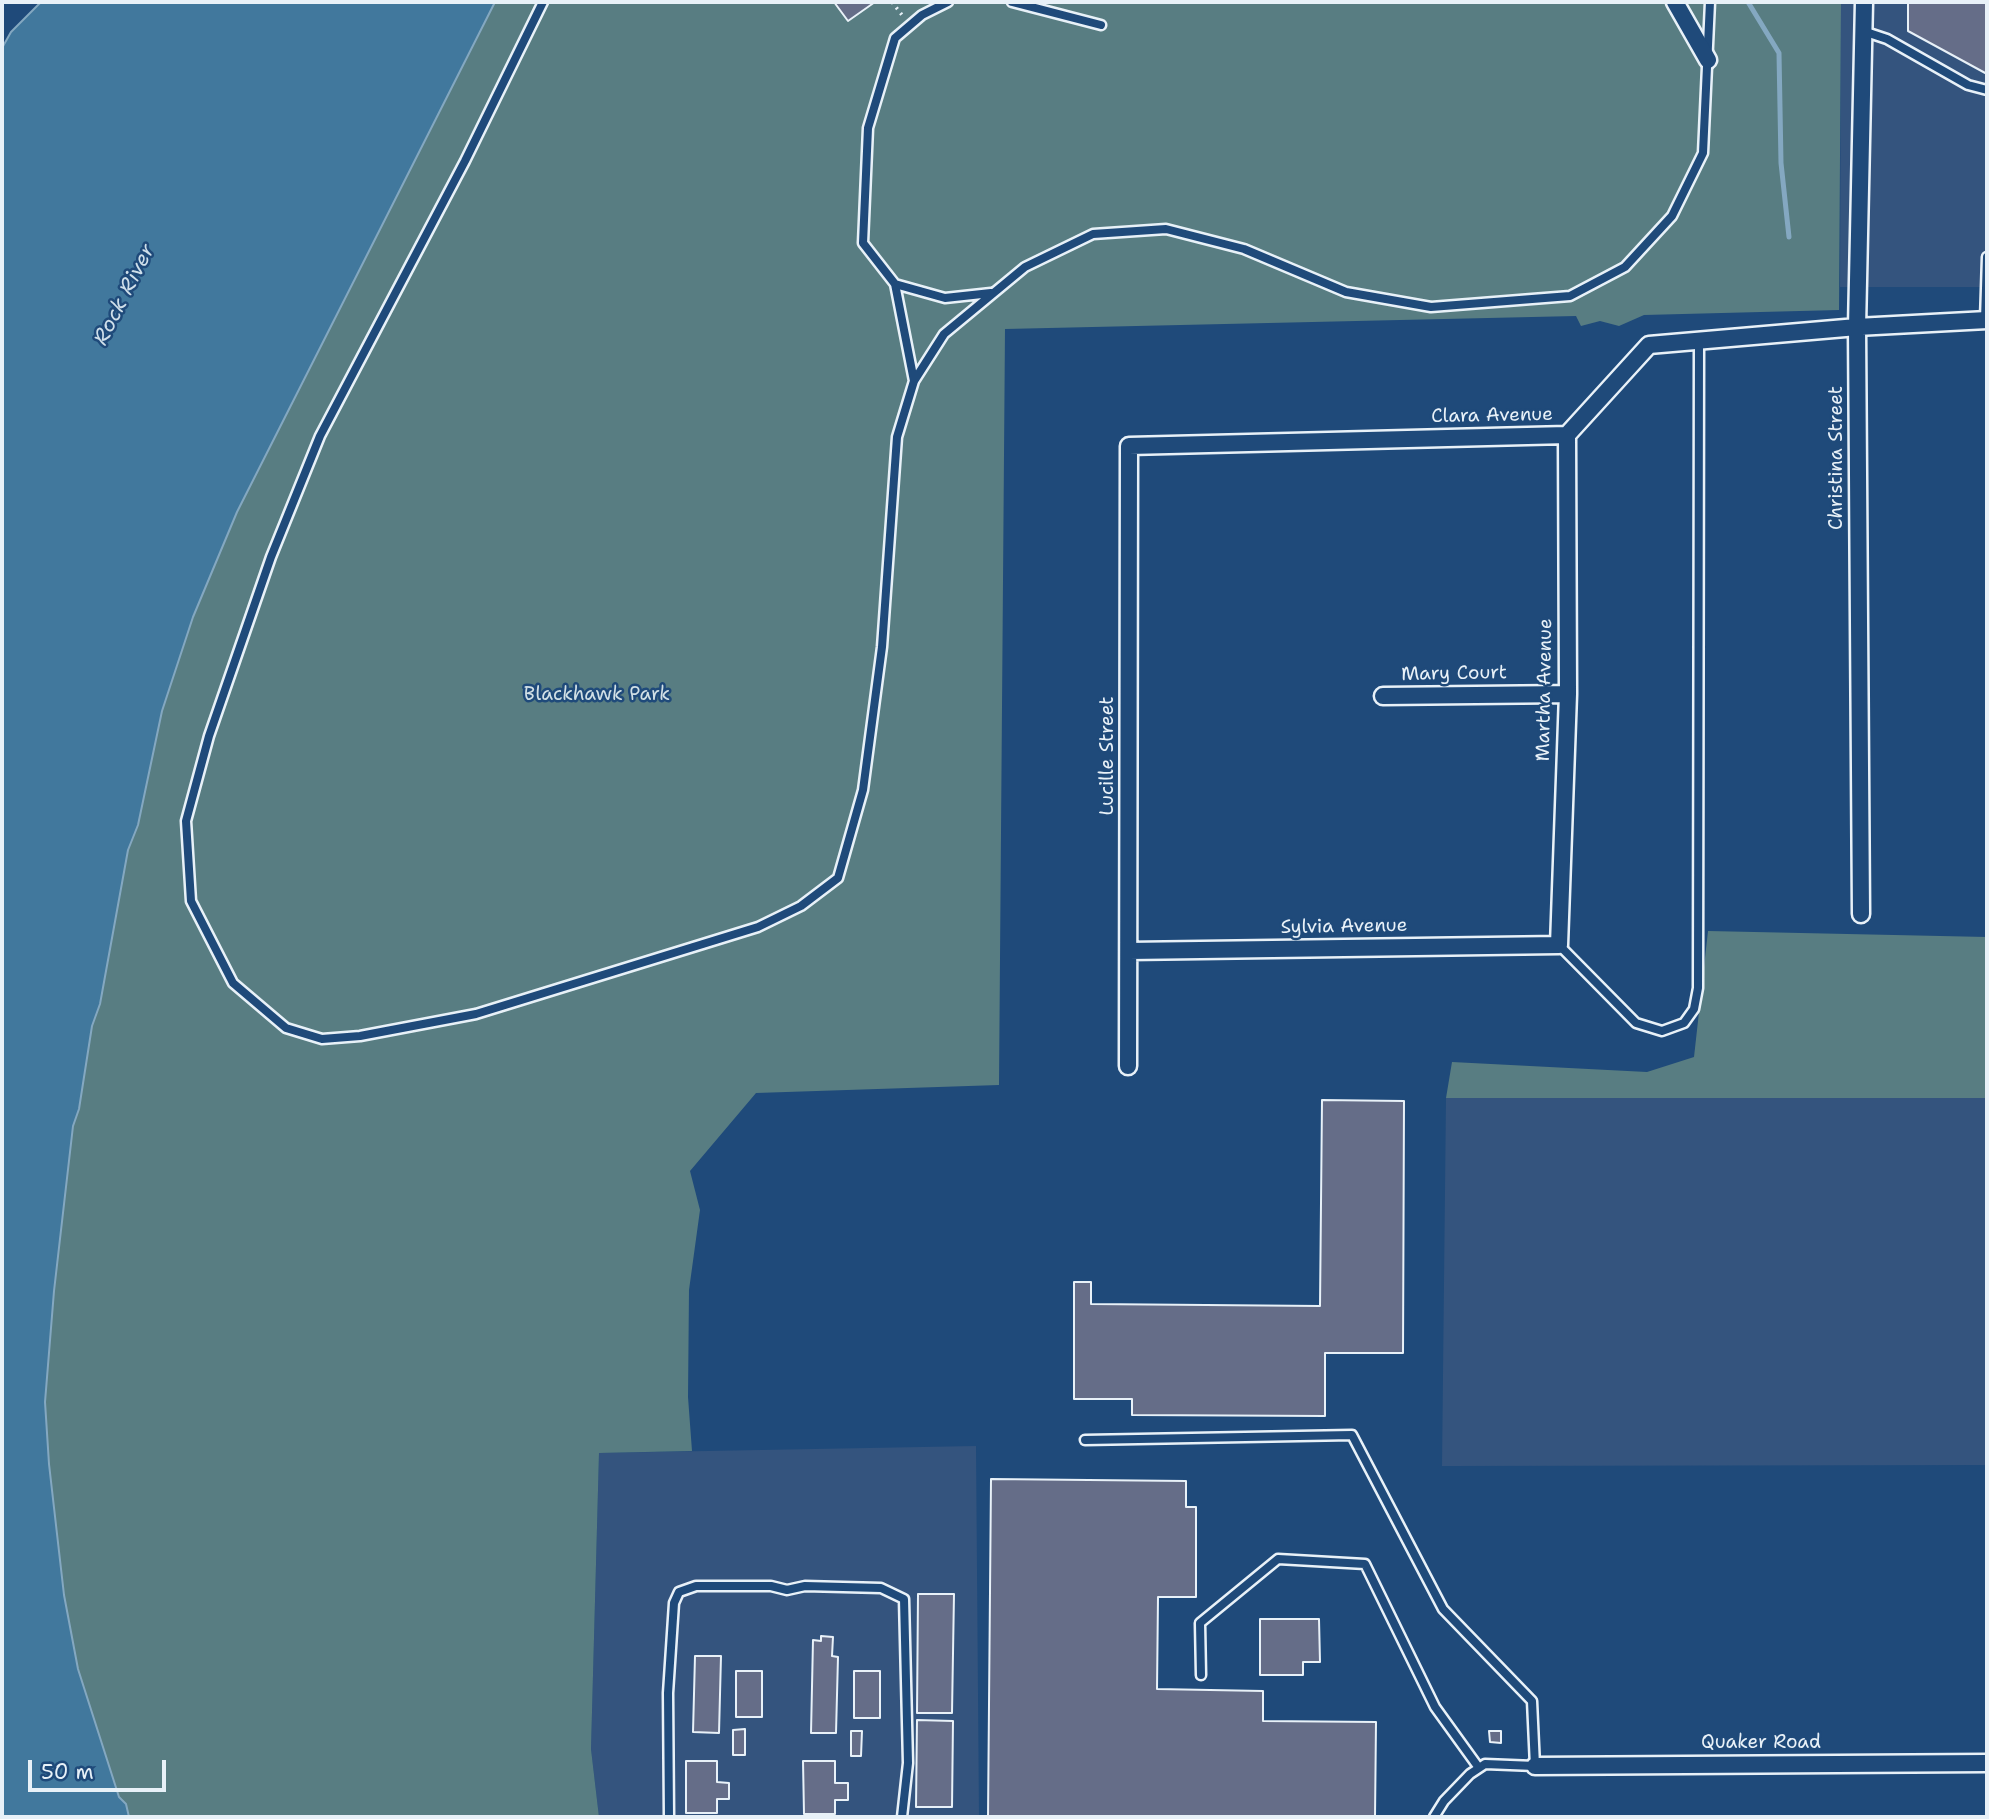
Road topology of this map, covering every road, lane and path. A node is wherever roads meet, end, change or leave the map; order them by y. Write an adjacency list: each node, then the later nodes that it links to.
1 (543, 2): 19 (lane)
2 (892, 2): 8 (path)
3 (948, 2): 8 (lane)
4 (1012, 2): 9 (lane)
5 (1675, 2): 11 (street)
6 (1710, 2): 11 (lane)
7 (1864, 2): 10 (street, Christina Street)
8 (910, 25): 14 (lane)
9 (1101, 25)
10 (1863, 32): 12 (lane); 17 (street, Christina Street)
11 (1708, 60): 15 (lane)
12 (1987, 90)
13 (1987, 257): 16 (lane)
14 (895, 284): 15 (lane); 19 (lane)
15 (993, 293): 19 (lane)
16 (1986, 320): 17 (street, Clara Avenue)
17 (1857, 327): 18 (street, Clara Avenue); 24 (street, Christina Street)
18 (1699, 340): 20 (street, Clara Avenue); 25 (lane)
19 (914, 381)
20 (1567, 435): 21 (street, Clara Avenue); 22 (street, Martha Avenue)
21 (1129, 446): 26 (street, Lucille Street)
22 (1568, 694): 23 (street, Mary Court); 25 (street, Martha Avenue)
23 (1383, 696)
24 (1861, 914)
25 (1559, 945): 26 (street, Sylvia Avenue)
26 (1129, 951): 27 (street, Lucille Street)
27 (1128, 1066)
28 (1085, 1440): 31 (lane)
29 (1202, 1675): 32 (lane)
30 (1987, 1763): 31 (street, Quaker Road)
31 (1535, 1766): 32 (lane)
32 (1479, 1768): 35 (lane)
33 (669, 1817): 34 (lane)
34 (902, 1817)
35 (1434, 1817)

